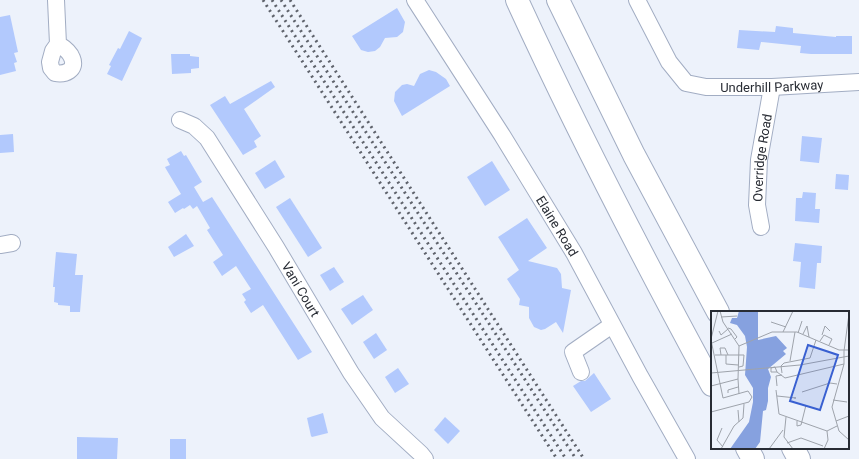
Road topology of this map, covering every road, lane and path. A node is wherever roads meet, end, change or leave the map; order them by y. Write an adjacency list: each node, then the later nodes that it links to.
1 (56, 0): 6 (street)
2 (415, 0): 12 (street, Elaine Road)
3 (517, 0): 14 (highway)
4 (558, 0): 11 (highway)
5 (637, 0): 8 (street, Underhill Parkway)
6 (58, 44)
7 (859, 82): 8 (street, Underhill Parkway)
8 (772, 88): 10 (street, Overridge Road)
9 (180, 120): 17 (street, Vani Court)
10 (761, 227)
11 (717, 311)
12 (612, 325): 13 (street); 18 (street, Elaine Road)
13 (581, 372)
14 (711, 383)
15 (748, 449): 19 (highway)
16 (794, 449): 20 (highway)
17 (425, 459)
18 (687, 459)
19 (753, 459)
20 (799, 459)

